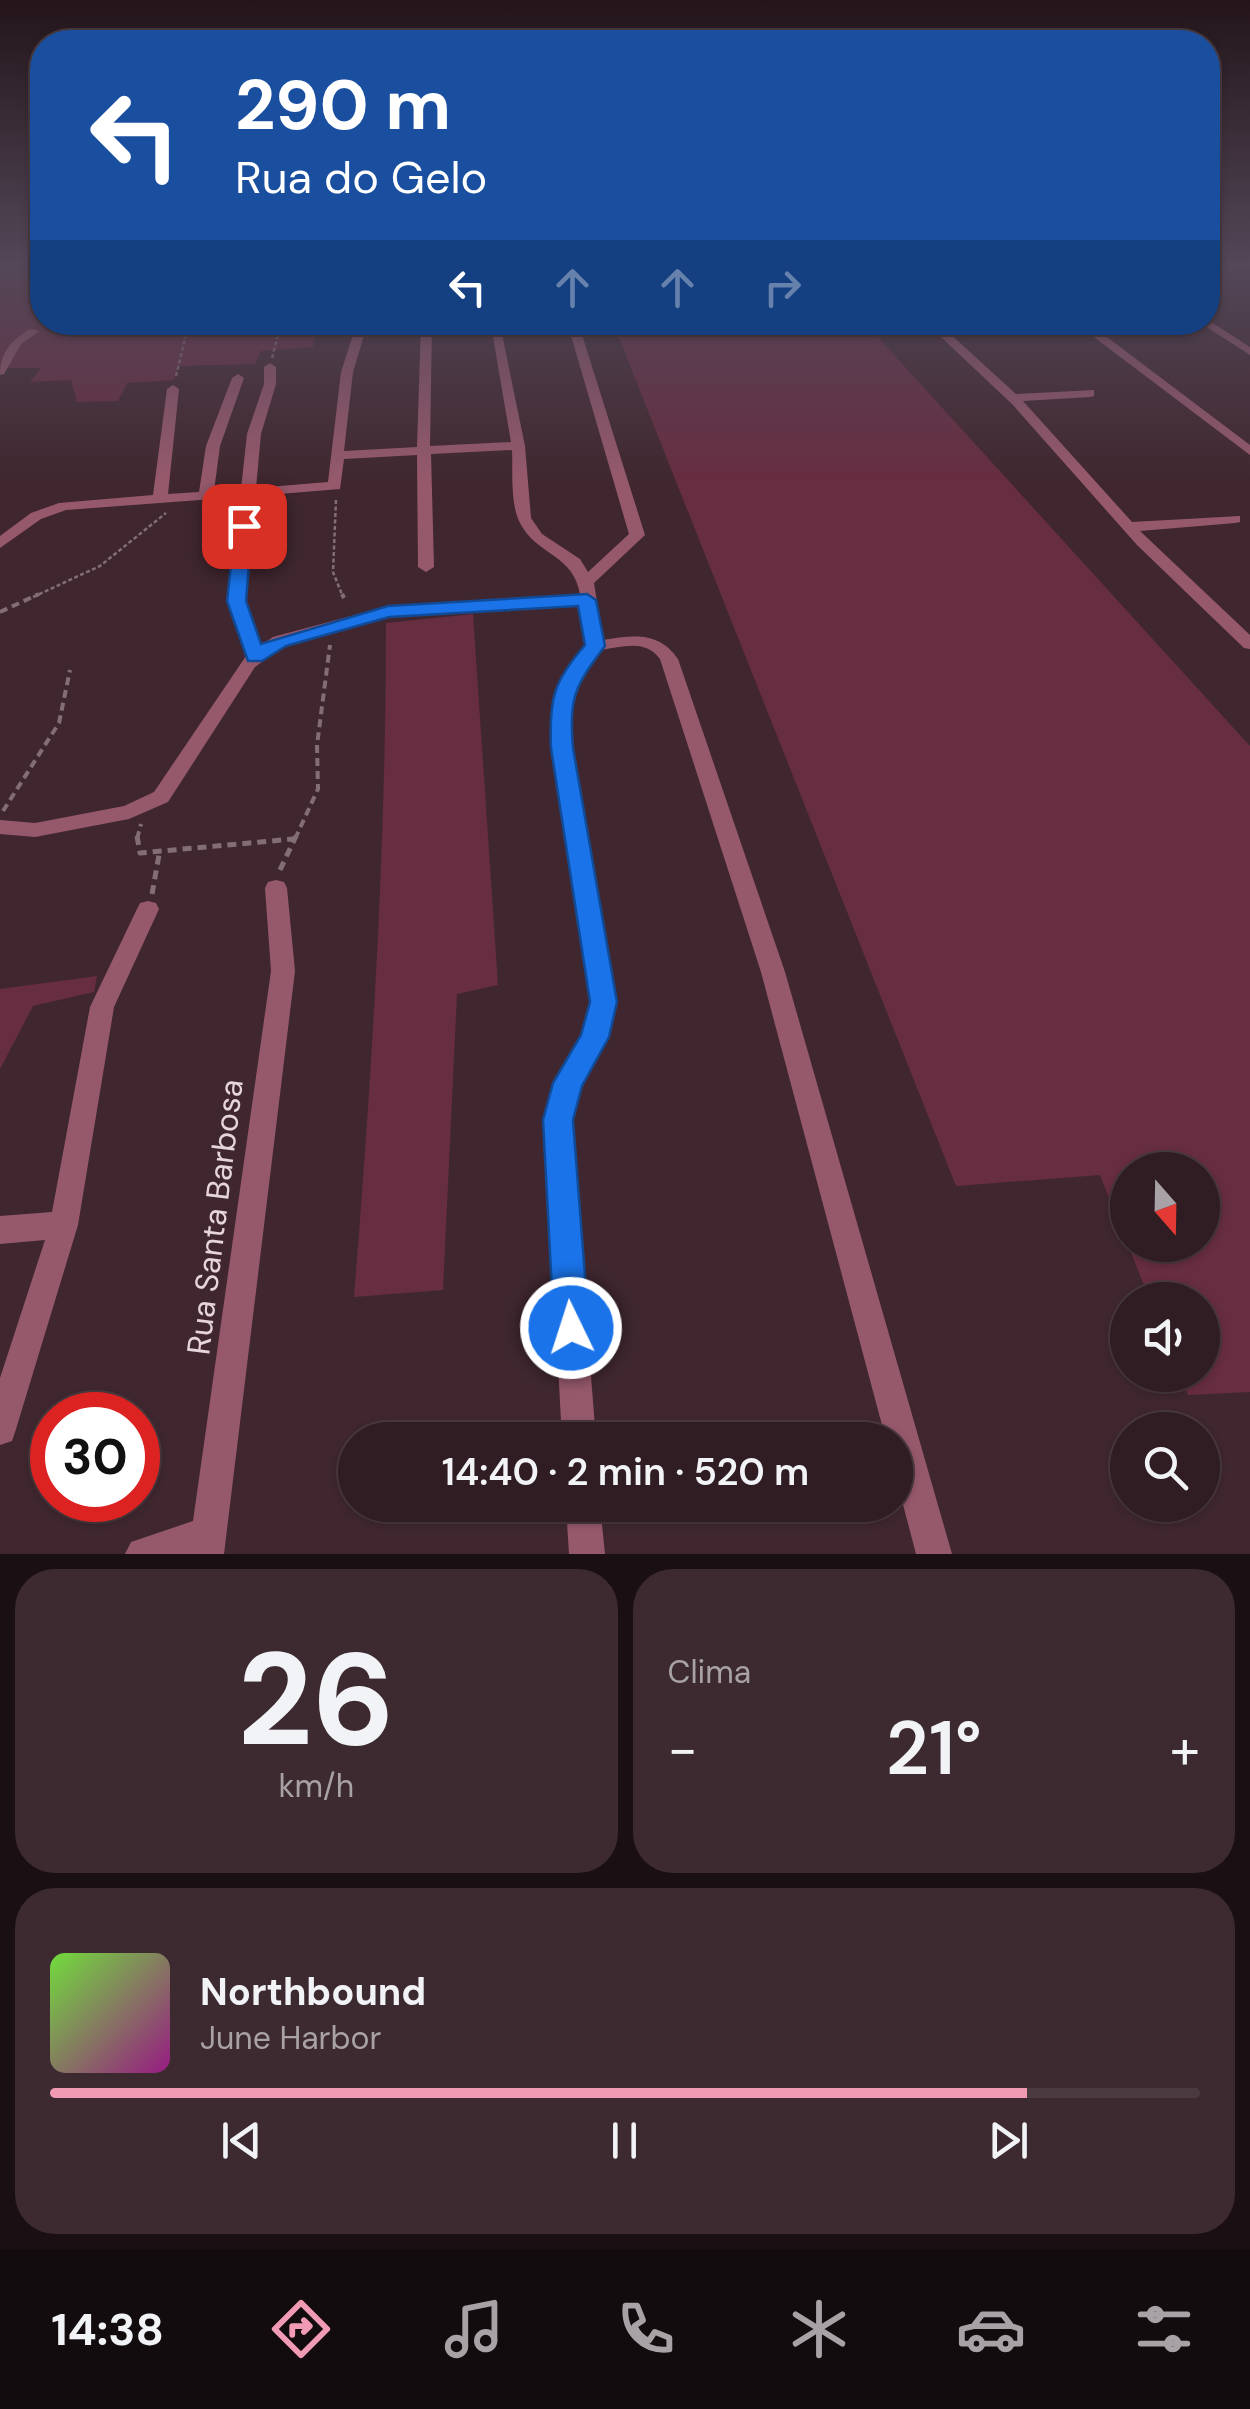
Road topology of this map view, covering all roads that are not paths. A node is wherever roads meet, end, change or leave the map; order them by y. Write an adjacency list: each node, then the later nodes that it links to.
1 (27, 336): 11 (street)
2 (359, 336): 19 (street)
3 (427, 336): 17 (street)
4 (497, 336): 16 (street)
5 (576, 336): 27 (street)
6 (945, 336): 15 (street)
7 (1097, 336): 18 (street)
8 (1225, 336): 9 (street)
9 (1250, 352)
10 (270, 367): 20 (street)
11 (0, 371)
12 (238, 378): 21 (street)
13 (173, 390): 22 (street)
14 (1090, 392): 15 (street)
15 (1012, 398): 24 (street)
16 (518, 446): 17 (street); 27 (street)
17 (423, 448): 19 (street); 26 (street)
18 (1250, 452)
19 (337, 454): 20 (street)
20 (247, 490): 21 (street); 30 (street)
21 (206, 493): 22 (street)
22 (168, 496): 25 (street)
23 (1235, 519): 24 (street)
24 (1128, 527): 28 (street)
25 (7, 540)
26 (426, 566)
27 (586, 591): 29 (street); 30 (street)
28 (1250, 644)
29 (595, 646): 36 (street); 42 (street)
30 (255, 656): 31 (street)
31 (0, 827)
32 (276, 888): 39 (street, Rua Santa Barbosa)
33 (148, 909): 34 (street)
34 (64, 1225): 35 (street); 37 (street)
35 (0, 1230)
36 (578, 1422)
37 (0, 1428)
38 (584, 1522): 41 (street)
39 (208, 1543): 40 (street)
40 (143, 1554)
41 (587, 1554)
42 (934, 1554)

